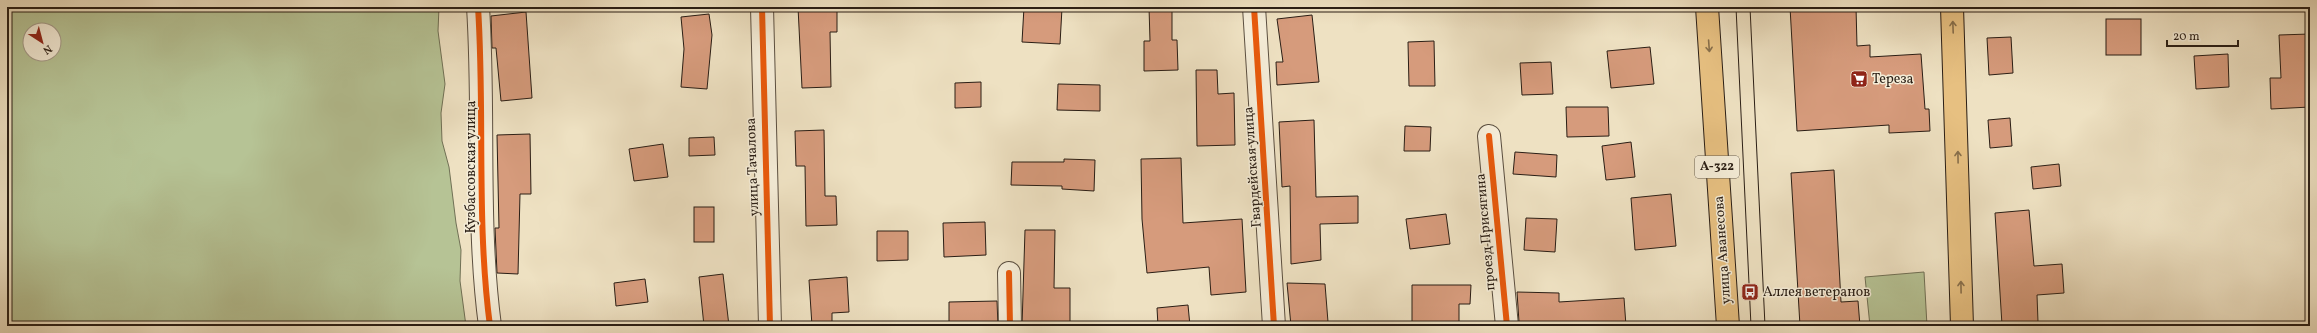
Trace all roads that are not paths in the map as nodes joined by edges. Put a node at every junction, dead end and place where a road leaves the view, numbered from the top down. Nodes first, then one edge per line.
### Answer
1 (478, 7) edge
2 (762, 7) edge
3 (1254, 7) edge
4 (1707, 7) edge
5 (1952, 7) edge
6 (1489, 136) dead end
7 (1009, 273) dead end
8 (490, 326) edge
9 (770, 326) edge
10 (1010, 326) edge
11 (1274, 326) edge
12 (1507, 326) edge
13 (1728, 326) edge
14 (1962, 326) edge

1 - 8 street, Кузбассовская улица
2 - 9 street, улица Тачалова
3 - 11 street, Гвардейская улица
4 -> 13 highway, улица Аванесова / А-322
14 -> 5 highway
6 - 12 street, проезд Присягина
7 - 10 street

